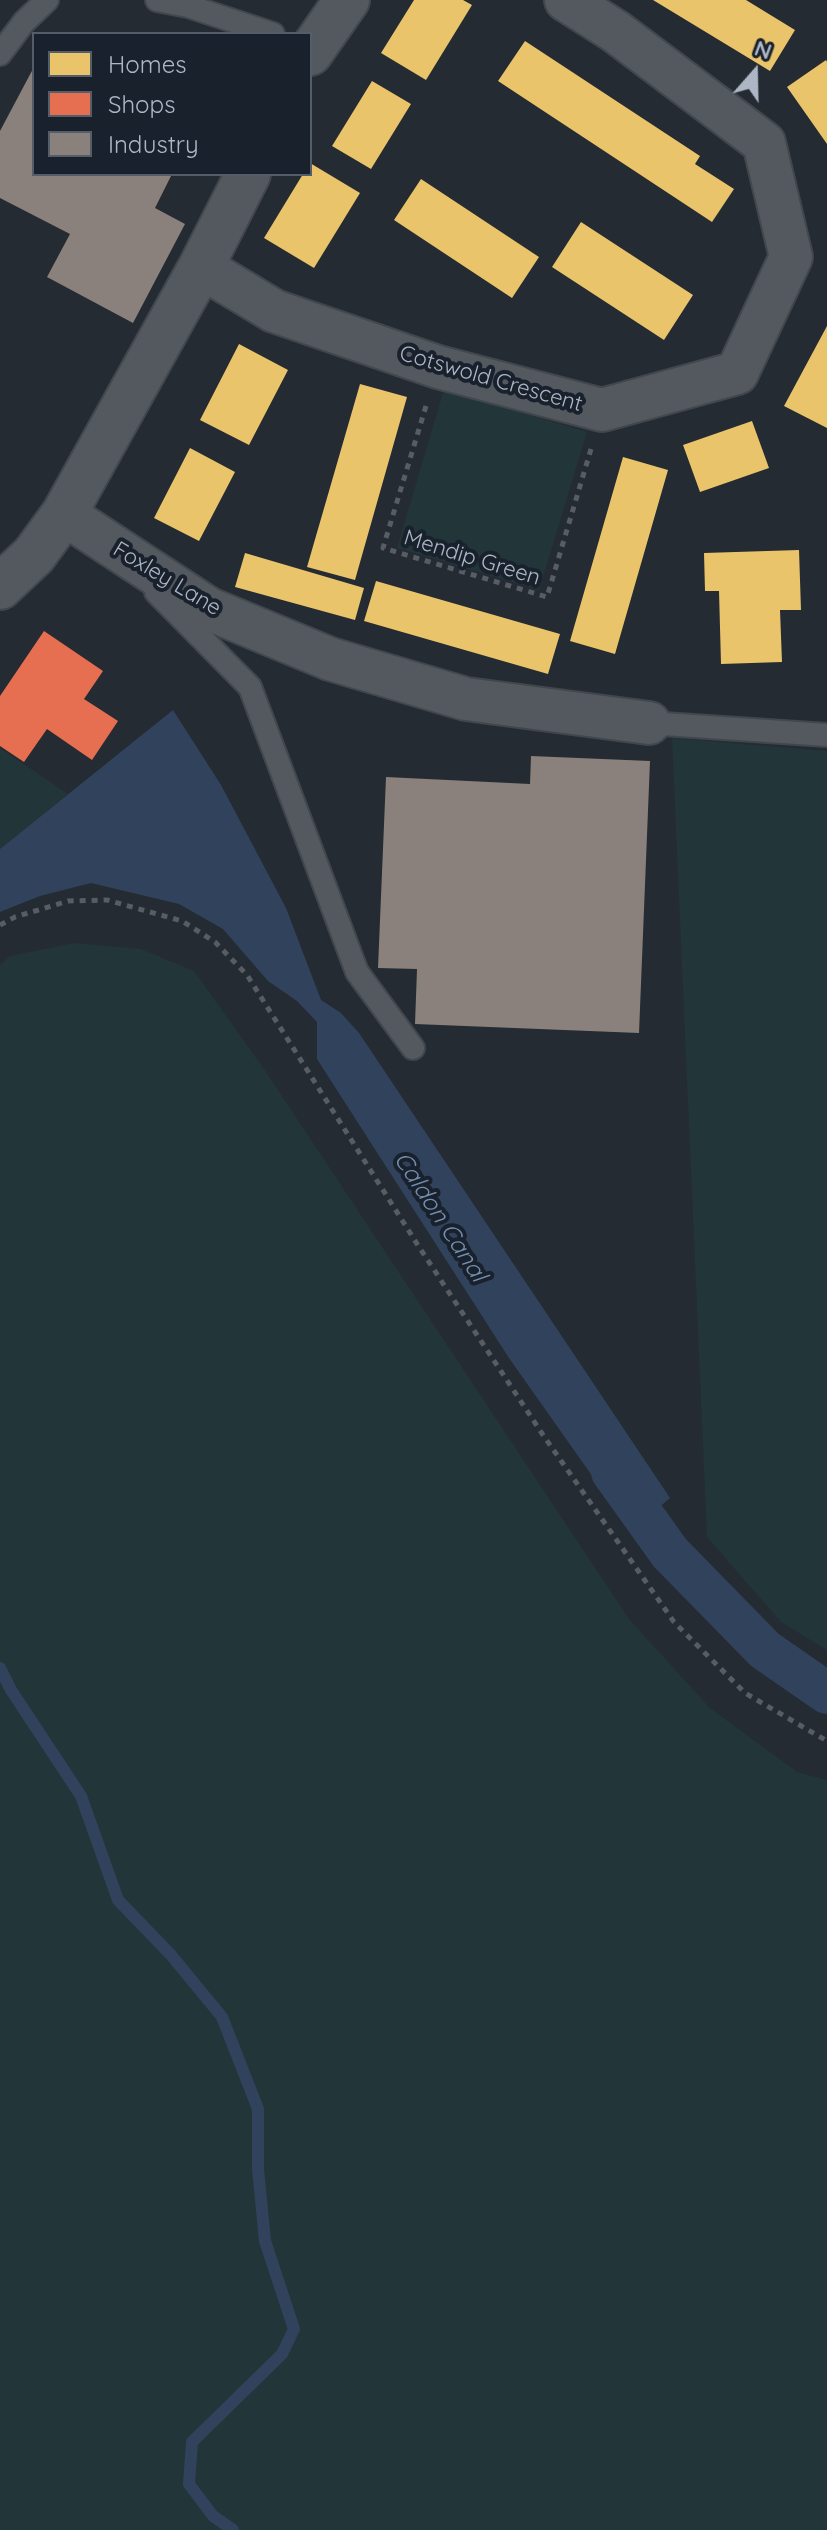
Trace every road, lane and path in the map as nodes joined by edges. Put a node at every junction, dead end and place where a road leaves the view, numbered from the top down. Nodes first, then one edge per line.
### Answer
1 (47, 0) edge
2 (157, 0) edge
3 (347, 0) edge
4 (566, 0) edge
5 (267, 32) edge
6 (312, 50) edge
7 (0, 54) edge
8 (247, 176) edge
9 (201, 267) junction
10 (438, 367) junction
11 (602, 410) junction
12 (64, 514) junction
13 (111, 545) junction
14 (0, 587) edge
15 (649, 723) joint
16 (827, 735) edge
17 (0, 925) edge
18 (413, 1048) dead end
19 (827, 1741) edge

1 - 7 lane
2 - 5 lane
3 - 6 street
4 - 11 street, Cotswold Crescent
8 - 9 street
9 - 10 street, Cotswold Crescent
9 - 12 street
10 - 11 street, Cotswold Crescent
10 - 11 path, Mendip Green
12 - 13 street, Foxley Lane
12 - 14 street
13 - 15 street, Foxley Lane
13 - 18 lane
15 - 16 lane
17 - 19 path

